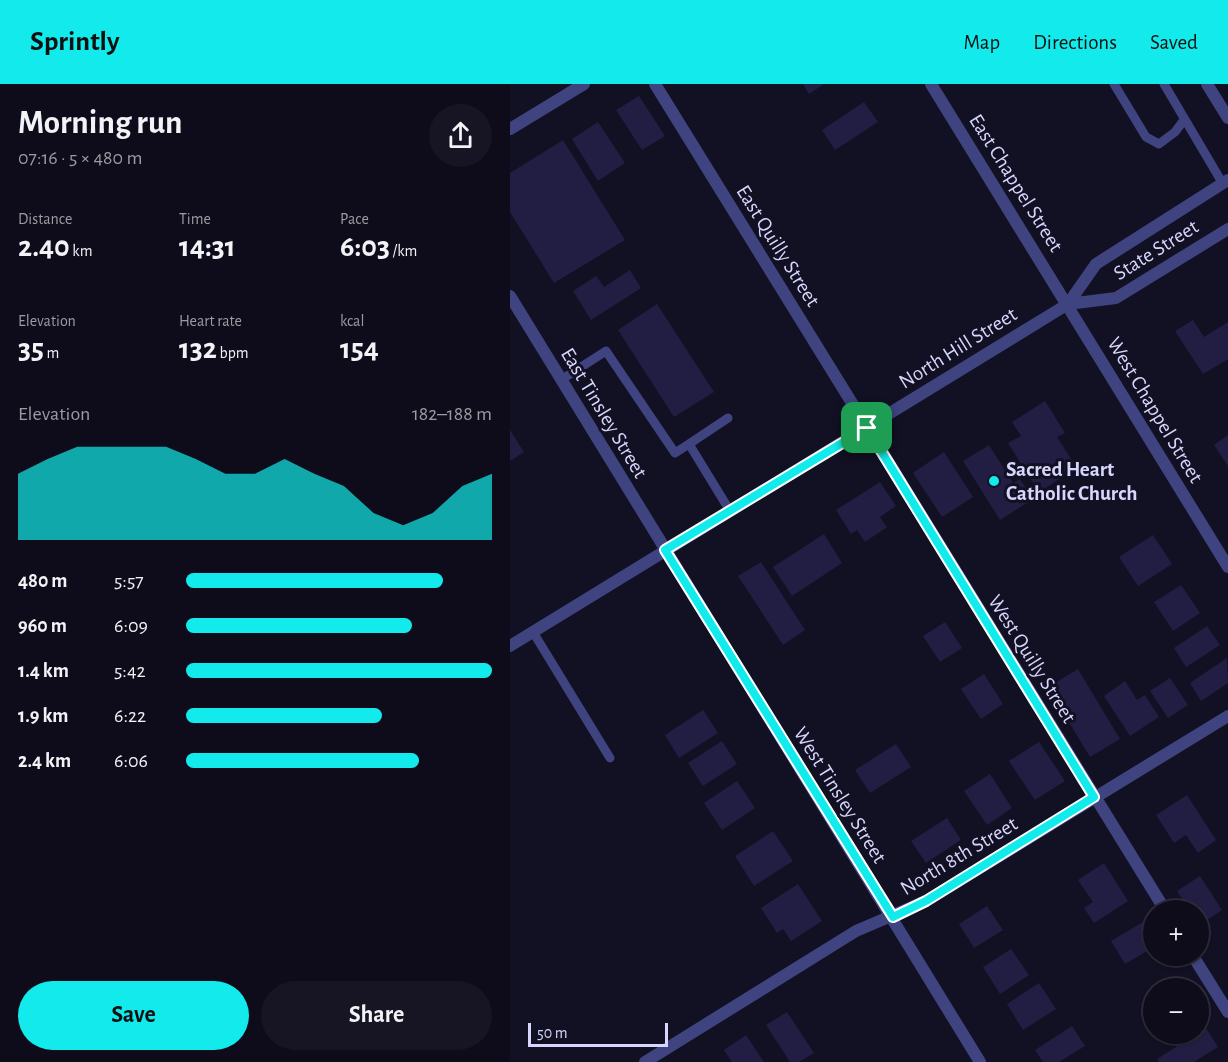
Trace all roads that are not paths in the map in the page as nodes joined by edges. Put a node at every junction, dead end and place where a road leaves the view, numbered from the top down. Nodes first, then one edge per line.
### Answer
1 (584, 84) edge
2 (656, 84) edge
3 (931, 84) edge
4 (1114, 84) edge
5 (1164, 84) edge
6 (1207, 84) edge
7 (1228, 118) edge
8 (1185, 120) junction
9 (510, 129) edge
10 (1225, 182) edge
11 (1228, 229) edge
12 (510, 296) edge
13 (1068, 303) junction
14 (561, 380) junction
15 (728, 418) dead end
16 (867, 428) junction
17 (689, 444) junction
18 (730, 511) junction
19 (665, 550) junction
20 (1228, 567) edge
21 (532, 632) junction
22 (510, 646) edge
23 (1228, 716) edge
24 (610, 758) dead end
25 (1094, 797) junction
26 (1159, 900) edge
27 (893, 917) junction
28 (1199, 966) edge
29 (1228, 1012) edge
30 (645, 1062) edge
31 (980, 1062) edge

1 - 9 street
2 - 16 street, East Quilly Street
3 - 13 street, East Chappel Street
4 - 8 lane
5 - 8 lane
6 - 7 street
8 - 10 lane
10 - 13 street, North Hill Street
11 - 13 street, State Street
12 - 14 street, East Tinsley Street
13 - 16 street, North Hill Street
13 - 20 street, West Chappel Street
14 - 17 lane
14 - 19 street, East Tinsley Street
15 - 17 lane
16 - 18 street, North Hill Street
16 - 25 street, West Quilly Street
17 - 18 lane
18 - 19 street, North Hill Street
19 - 21 street, North Hill Street
19 - 27 street, West Tinsley Street
21 - 22 street, North Hill Street
21 - 24 lane
23 - 25 street, North 8th Street
25 - 26 street, West Quilly Street
25 - 27 street, North 8th Street
27 - 30 street, North 8th Street
27 - 31 street, West Tinsley Street
28 - 29 street

